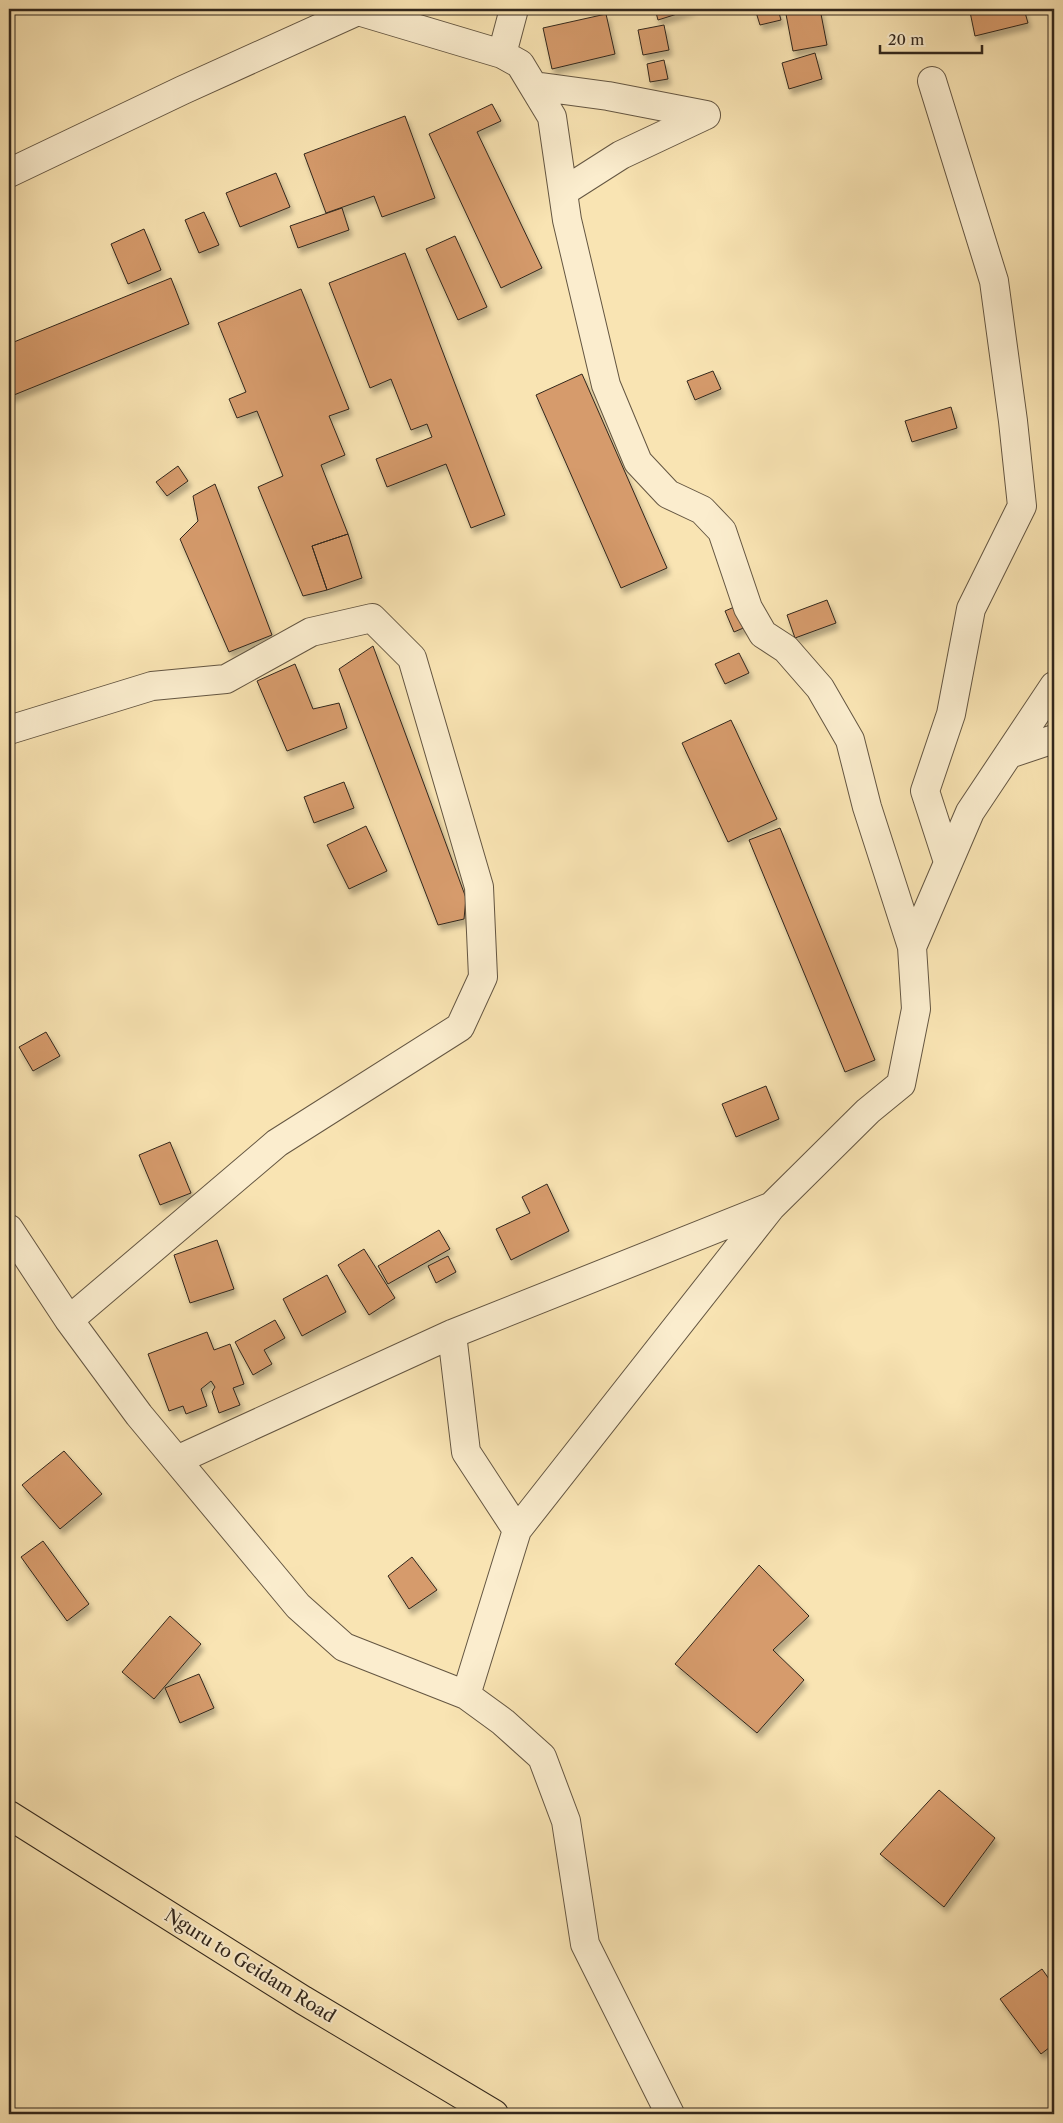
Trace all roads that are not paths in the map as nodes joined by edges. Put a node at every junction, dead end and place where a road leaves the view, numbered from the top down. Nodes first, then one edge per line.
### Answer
1 (514, 9) edge
2 (360, 10) edge
3 (502, 54) junction
4 (932, 81) dead end
5 (534, 86) junction
6 (9, 173) edge
7 (563, 192) junction
8 (1054, 686) edge
9 (9, 730) edge
10 (1054, 739) edge
11 (1009, 754) junction
12 (948, 862) junction
13 (912, 947) junction
14 (771, 1207) junction
15 (9, 1229) edge
16 (69, 1320) junction
17 (452, 1334) junction
18 (177, 1460) junction
19 (517, 1530) junction
20 (466, 1695) junction
21 (9, 1815) edge
22 (494, 2114) edge
23 (670, 2114) edge

1 - 3 street
2 - 3 street
2 - 6 street
3 - 5 street
4 - 12 street
5 - 7 street
5 - 7 street
7 - 13 street
8 - 11 street
9 - 16 street
10 - 11 street
11 - 12 street
12 - 13 street
13 - 14 street
14 - 17 street
14 - 19 street
15 - 16 street
16 - 18 street
17 - 18 street
17 - 19 street
18 - 20 street
19 - 20 street
20 - 23 street
21 - 22 main road, Nguru to Geidam Road

